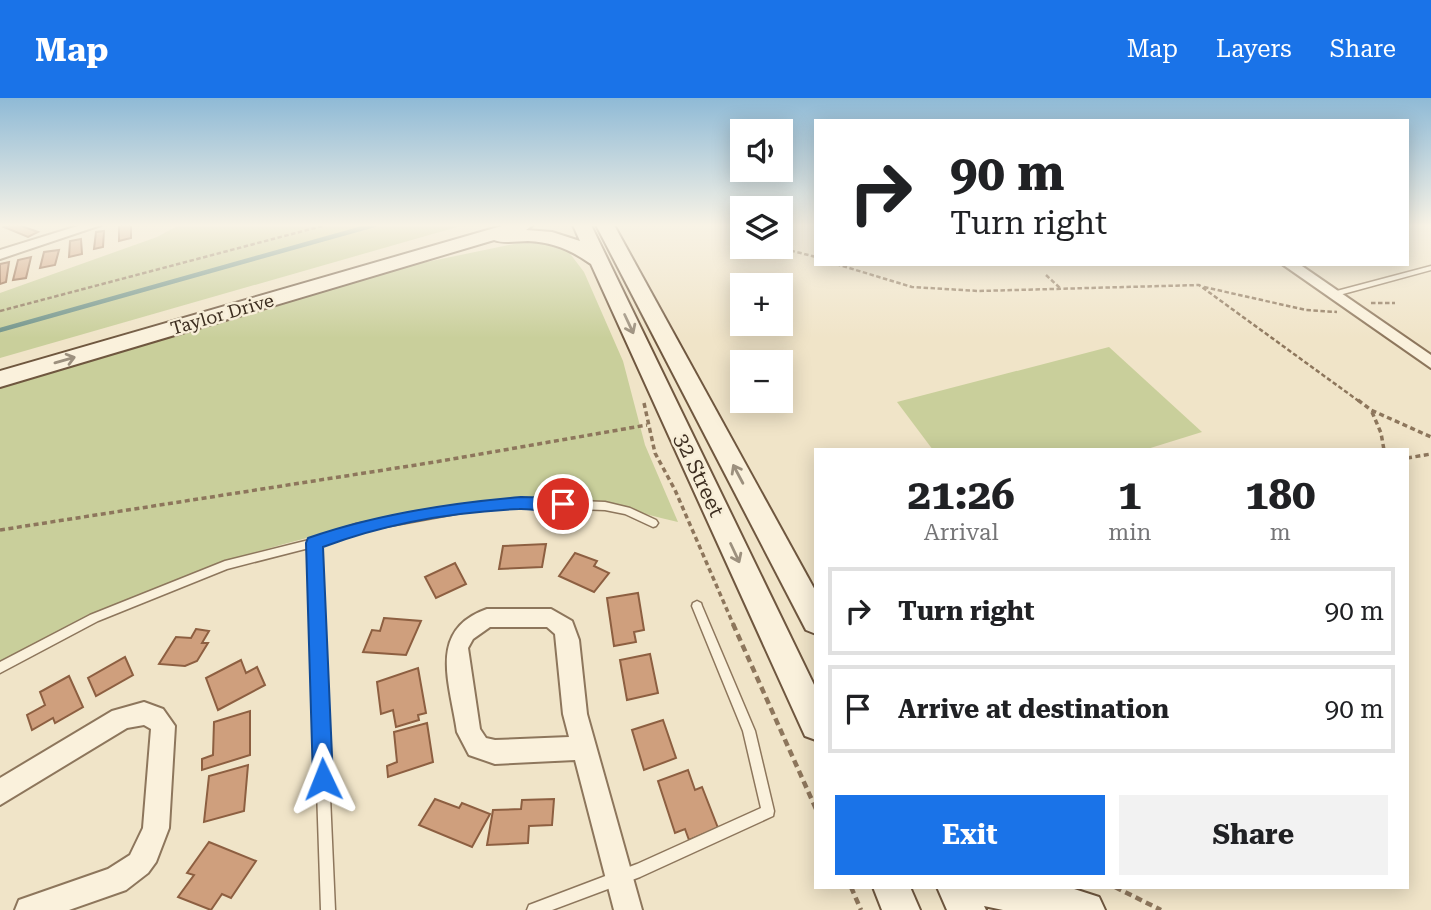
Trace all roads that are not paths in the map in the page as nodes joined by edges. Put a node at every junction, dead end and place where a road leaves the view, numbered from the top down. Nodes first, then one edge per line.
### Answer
1 (347, 263) edge
2 (395, 263) edge
3 (612, 263) edge
4 (613, 263) edge
5 (1292, 266) edge
6 (1431, 268) edge
7 (1332, 295) junction
8 (0, 362) edge
9 (1431, 363) edge
10 (0, 379) edge
11 (653, 523) dead end
12 (314, 543) junction
13 (697, 606) dead end
14 (814, 617) edge
15 (0, 668) edge
16 (814, 720) edge
17 (584, 748) junction
18 (0, 792) edge
19 (620, 878) junction
20 (892, 889) edge
21 (956, 889) edge
22 (992, 889) edge
23 (29, 910) edge
24 (328, 910) edge
25 (534, 910) edge
26 (628, 910) edge
27 (901, 910) edge
28 (967, 910) edge
29 (1086, 910) edge

1 - 8 main road, Taylor Drive
10 -> 2 main road, Taylor Drive
3 -> 16 main road, 32 Street
14 -> 4 main road, 32 Street
5 - 7 street
6 - 7 lane
7 - 9 street
11 - 12 lane
12 - 15 lane
12 - 24 lane
13 - 19 lane
17 - 17 street
17 - 19 street
18 - 23 street
19 - 25 lane
19 - 26 street
20 - 27 main road
21 - 28 main road
22 - 29 main road

